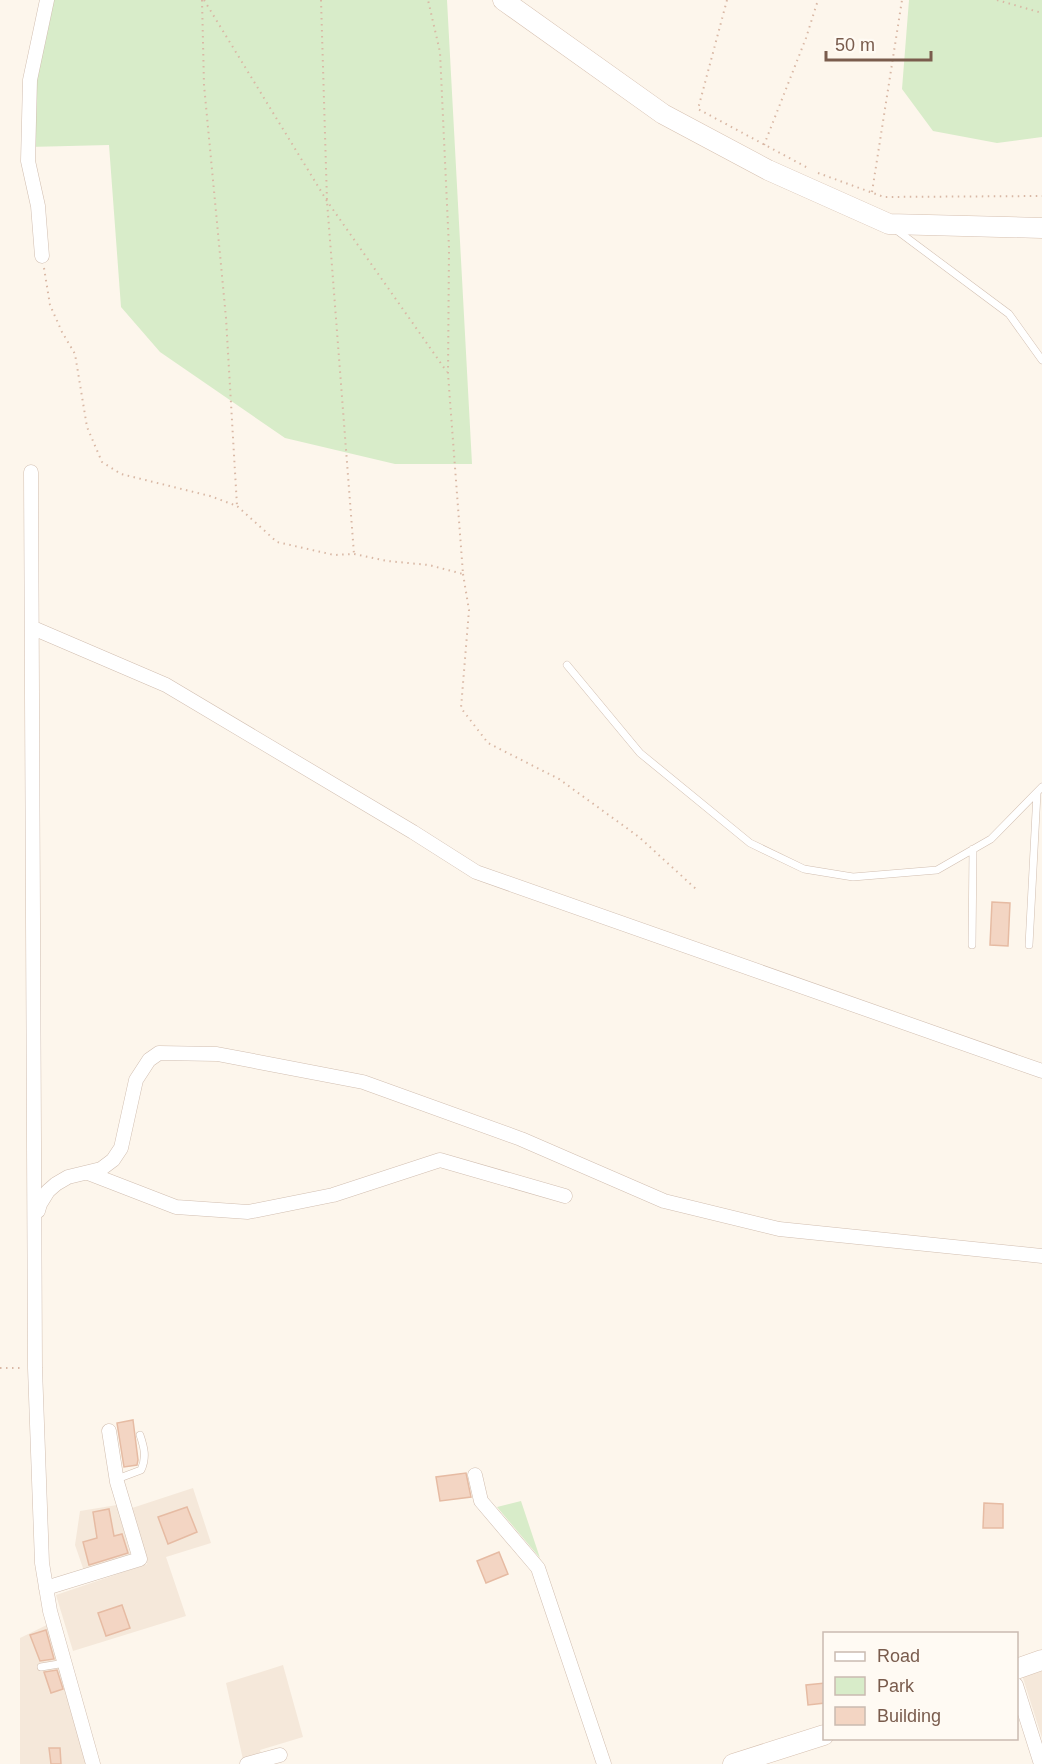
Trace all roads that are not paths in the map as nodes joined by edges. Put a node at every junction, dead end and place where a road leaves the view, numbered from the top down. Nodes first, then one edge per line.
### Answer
1 (47, 0) edge
2 (503, 0) edge
3 (888, 224) junction
4 (1042, 228) edge
5 (42, 256) road end
6 (1042, 360) edge
7 (31, 472) dead end
8 (33, 628) junction
9 (567, 666) dead end
10 (1039, 790) edge
11 (974, 849) junction
12 (972, 945) dead end
13 (1029, 945) dead end
14 (1042, 1071) edge
15 (88, 1173) junction
16 (565, 1196) dead end
17 (36, 1222) junction
18 (1042, 1256) edge
19 (109, 1431) dead end
20 (140, 1434) dead end
21 (475, 1475) dead end
22 (117, 1479) junction
23 (46, 1588) junction
24 (1042, 1660) edge
25 (66, 1663) junction
26 (41, 1666) dead end
27 (1018, 1669) edge
28 (1018, 1688) edge
29 (823, 1736) edge
30 (280, 1755) dead end
31 (93, 1764) edge
32 (248, 1764) edge
33 (604, 1764) edge
34 (733, 1764) edge
35 (1041, 1764) edge

1 - 5 street
2 - 3 street
3 - 4 street
3 - 6 lane
7 - 8 street
8 - 14 street
8 - 17 street
9 - 11 lane
10 - 11 lane
10 - 13 lane
11 - 12 lane
15 - 16 street
15 - 17 street
15 - 18 street
17 - 23 street
19 - 22 street
20 - 22 lane
21 - 33 street
22 - 23 street
23 - 25 street
24 - 27 street
25 - 26 lane
25 - 31 street
28 - 35 street
29 - 34 street
30 - 32 street

